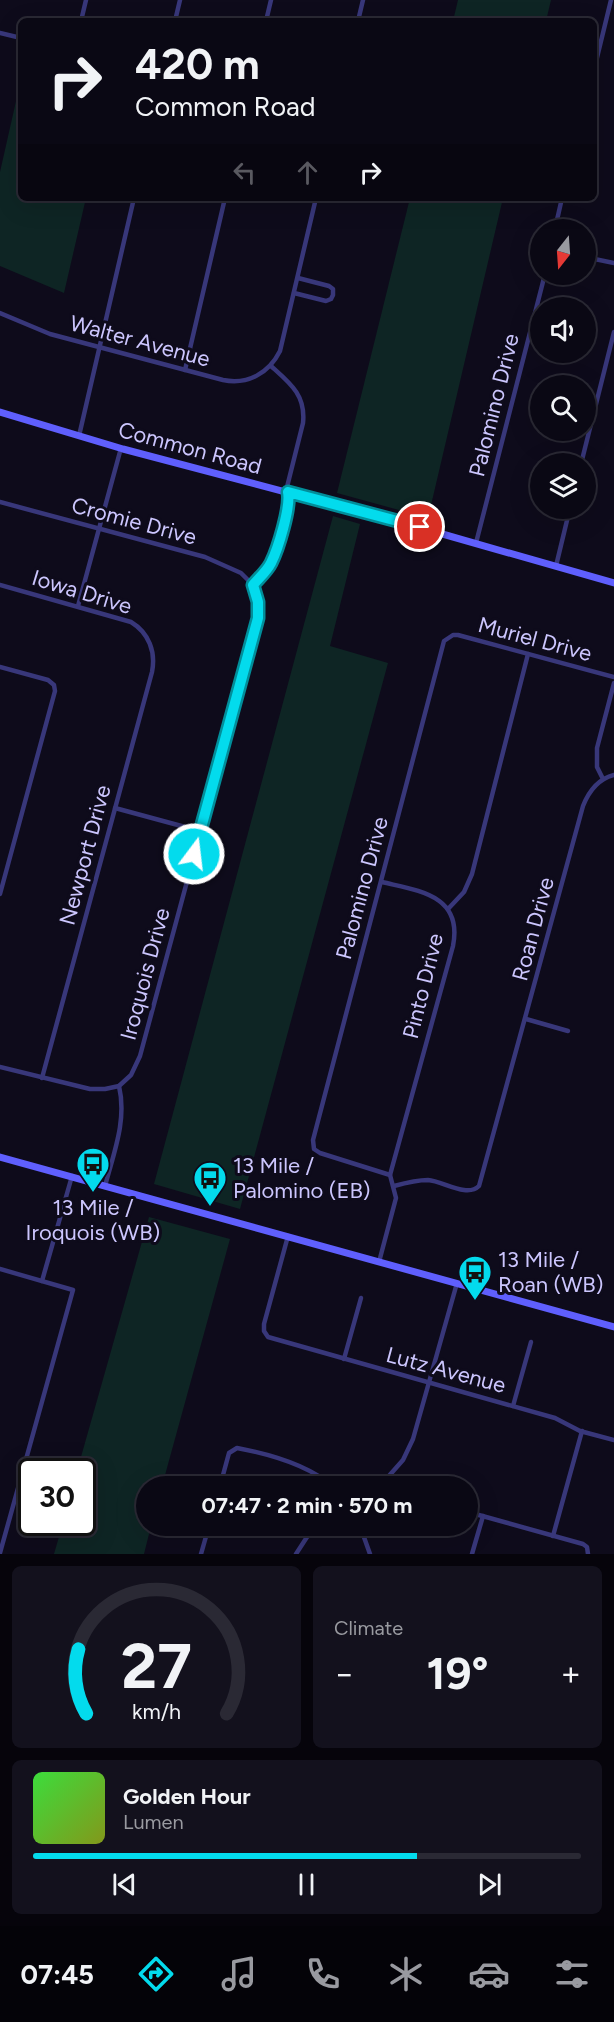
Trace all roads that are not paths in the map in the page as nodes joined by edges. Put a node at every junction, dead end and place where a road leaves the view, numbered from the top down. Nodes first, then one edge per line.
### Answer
1 (86, 0) edge
2 (180, 0) edge
3 (271, 0) edge
4 (363, 0) edge
5 (611, 0) edge
6 (82, 18) edge
7 (176, 18) edge
8 (267, 18) edge
9 (359, 18) edge
10 (0, 33) edge
11 (18, 37) edge
12 (597, 58) edge
13 (133, 201) edge
14 (224, 201) edge
15 (315, 201) edge
16 (561, 201) edge
17 (556, 219) edge
18 (596, 259) edge
19 (614, 263) edge
20 (298, 278) junction
21 (542, 285) edge
22 (294, 293) junction
23 (0, 313) edge
24 (614, 332) edge
25 (99, 347) junction
26 (271, 366) junction
27 (185, 370) junction
28 (0, 412) edge
29 (79, 436) junction
30 (121, 448) junction
31 (584, 453) edge
32 (288, 492) junction
33 (0, 502) edge
34 (567, 519) edge
35 (99, 529) junction
36 (476, 543) junction
37 (556, 566) junction
38 (614, 583) edge
39 (0, 585) edge
40 (253, 585) junction
41 (78, 606) junction
42 (447, 637) joint
43 (148, 640) joint
44 (528, 654) junction
45 (0, 667) edge
46 (614, 677) edge
47 (614, 683) edge
48 (614, 775) edge
49 (603, 779) junction
50 (115, 808) junction
51 (200, 831) junction
52 (382, 882) junction
53 (0, 894) edge
54 (448, 909) junction
55 (526, 1019) junction
56 (568, 1031) dead end
57 (0, 1067) edge
58 (42, 1078) junction
59 (119, 1086) junction
60 (0, 1156) edge
61 (390, 1175) junction
62 (72, 1176) junction
63 (105, 1186) junction
64 (394, 1186) junction
65 (288, 1236) junction
66 (380, 1262) junction
67 (0, 1269) edge
68 (42, 1281) junction
69 (456, 1283) junction
70 (361, 1298) dead end
71 (614, 1327) edge
72 (531, 1342) dead end
73 (345, 1359) junction
74 (429, 1383) junction
75 (513, 1406) junction
76 (582, 1431) junction
77 (614, 1440) edge
78 (223, 1476) edge
79 (317, 1476) edge
80 (391, 1476) edge
81 (478, 1515) edge
82 (483, 1516) junction
83 (206, 1536) edge
84 (308, 1536) edge
85 (364, 1536) edge
86 (553, 1536) junction
87 (0, 1550) edge
88 (201, 1554) edge
89 (296, 1554) edge
90 (370, 1554) edge
91 (472, 1554) edge
92 (588, 1554) edge

1 - 6 street
2 - 7 street
3 - 8 street
4 - 9 street
5 - 12 street
10 - 11 street
13 - 25 street
14 - 27 street
15 - 20 street
16 - 17 street
18 - 19 street
20 - 22 street
20 - 22 street
21 - 36 street, Palomino Drive
22 - 26 street
23 - 25 street, Walter Avenue
24 - 31 street
25 - 27 street, Walter Avenue
25 - 29 street
26 - 27 street, Walter Avenue
26 - 32 street
28 - 29 street, Common Road
29 - 30 street, Common Road
30 - 32 street, Common Road
30 - 35 street
32 - 36 street, Common Road
32 - 40 street
33 - 35 street, Cromie Drive
34 - 37 street
35 - 40 street, Cromie Drive
35 - 41 street
36 - 37 street, Common Road
37 - 38 street, Common Road
39 - 41 street, Iowa Drive
40 - 51 street, Iroquois Drive
41 - 43 street, Iowa Drive
42 - 44 street, Muriel Drive
42 - 52 street, Palomino Drive
43 - 50 street, Newport Drive
44 - 46 street, Muriel Drive
44 - 54 street, Pinto Drive
45 - 53 street
47 - 49 street
48 - 49 street
49 - 55 street, Roan Drive
50 - 51 street
50 - 58 street, Newport Drive
51 - 59 street, Iroquois Drive
52 - 54 street
52 - 61 street, Palomino Drive
54 - 61 street, Pinto Drive
55 - 56 street
55 - 64 street, Roan Drive
57 - 58 street
58 - 59 street
59 - 63 street
60 - 62 street
61 - 64 street
62 - 63 street
62 - 68 street
63 - 65 street
64 - 66 street
65 - 66 street
65 - 73 street, Lutz Avenue
66 - 69 street
67 - 68 street
68 - 87 street
69 - 71 street
69 - 74 street
70 - 73 street
72 - 75 street
73 - 74 street, Lutz Avenue
74 - 75 street, Lutz Avenue
74 - 80 street
75 - 76 street, Lutz Avenue
76 - 77 street, Lutz Avenue
76 - 86 street
78 - 79 street
81 - 82 street
82 - 86 street
82 - 91 street
83 - 88 street
84 - 89 street
85 - 90 street
86 - 92 street

